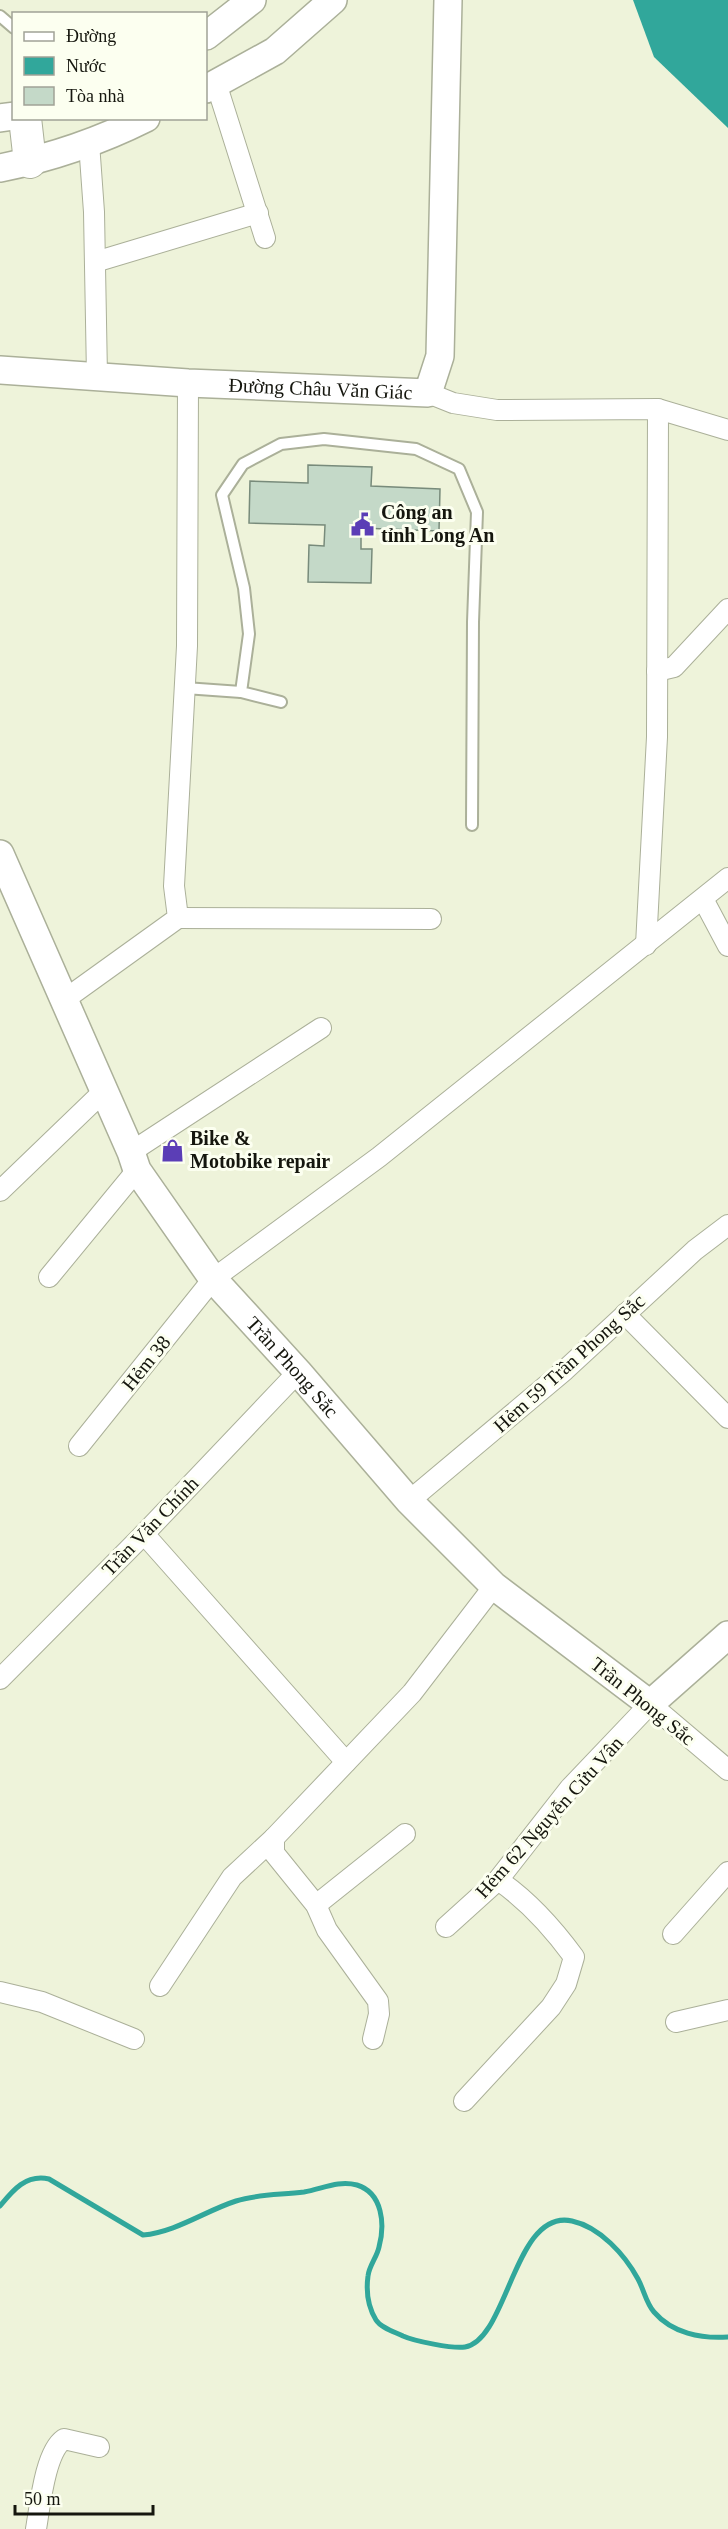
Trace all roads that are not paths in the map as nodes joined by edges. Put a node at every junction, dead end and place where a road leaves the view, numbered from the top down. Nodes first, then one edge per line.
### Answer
1 (252, 0) edge
2 (333, 0) edge
3 (448, 0) edge
4 (0, 16) edge
5 (12, 26) edge
6 (207, 35) edge
7 (211, 86) edge
8 (25, 120) edge
9 (141, 120) edge
10 (89, 143) junction
11 (15, 165) edge
12 (258, 213) junction
13 (265, 238) dead end
14 (95, 262) junction
15 (0, 370) edge
16 (97, 376) junction
17 (188, 383) junction
18 (428, 393) junction
19 (658, 409) junction
20 (728, 430) edge
21 (728, 609) edge
22 (657, 671) junction
23 (185, 688) junction
24 (241, 692) junction
25 (281, 702) dead end
26 (472, 825) dead end
27 (0, 854) edge
28 (728, 878) edge
29 (703, 899) junction
30 (178, 918) junction
31 (431, 919) dead end
32 (646, 945) junction
33 (728, 946) edge
34 (64, 999) junction
35 (321, 1028) dead end
36 (104, 1091) junction
37 (134, 1161) junction
38 (0, 1191) edge
39 (728, 1225) edge
40 (49, 1277) dead end
41 (213, 1279) junction
42 (625, 1314) junction
43 (298, 1372) junction
44 (728, 1418) edge
45 (79, 1446) dead end
46 (410, 1501) junction
47 (144, 1534) junction
48 (494, 1586) junction
49 (728, 1635) edge
50 (0, 1679) edge
51 (650, 1704) junction
52 (346, 1762) junction
53 (728, 1770) edge
54 (405, 1834) dead end
55 (274, 1838) junction
56 (728, 1872) edge
57 (498, 1880) junction
58 (316, 1905) junction
59 (446, 1927) dead end
60 (673, 1934) dead end
61 (160, 1986) dead end
62 (0, 1992) edge
63 (728, 2010) edge
64 (676, 2022) dead end
65 (135, 2039) dead end
66 (373, 2039) dead end
67 (464, 2101) dead end
68 (99, 2447) dead end
69 (36, 2529) edge

1 - 6 street
2 - 7 street
3 - 18 street, Đường Châu Văn Giác
4 - 5 lane
7 - 12 street
8 - 11 main road
9 - 10 street
10 - 11 street
10 - 14 street
12 - 13 street
12 - 14 street
14 - 16 street
15 - 16 street, Đường Châu Văn Giác
16 - 17 street, Đường Châu Văn Giác
17 - 18 street, Đường Châu Văn Giác
17 - 23 street
18 - 19 street
19 - 20 street
19 - 22 street
21 - 22 street
22 - 32 street
23 - 24 lane
23 - 30 street
24 - 25 lane
24 - 26 lane
27 - 34 street, Trần Phong Sắc
28 - 29 street, Hẻm 38
29 - 32 street, Hẻm 38
29 - 33 street
30 - 31 street
30 - 34 street
32 - 41 street, Hẻm 38
34 - 36 street, Trần Phong Sắc
35 - 37 street
36 - 37 street, Trần Phong Sắc
36 - 38 street
37 - 40 street
37 - 41 street, Trần Phong Sắc
39 - 42 street, Hẻm 59 Trần Phong Sắc
41 - 43 street, Trần Phong Sắc
41 - 45 street, Hẻm 38
42 - 44 street
42 - 46 street, Hẻm 59 Trần Phong Sắc
43 - 46 street, Trần Phong Sắc
43 - 47 street, Trần Văn Chính
46 - 48 street, Trần Phong Sắc
47 - 50 street, Trần Văn Chính
47 - 52 street
48 - 51 street, Trần Phong Sắc
48 - 52 street
49 - 51 street
51 - 53 street, Trần Phong Sắc
51 - 57 street, Hẻm 62 Nguyễn Cửu Vân
52 - 55 street
54 - 58 street
55 - 58 street
55 - 61 street
56 - 60 street
57 - 59 street, Hẻm 62 Nguyễn Cửu Vân
57 - 67 street
58 - 66 street
62 - 65 street
63 - 64 street
68 - 69 street

